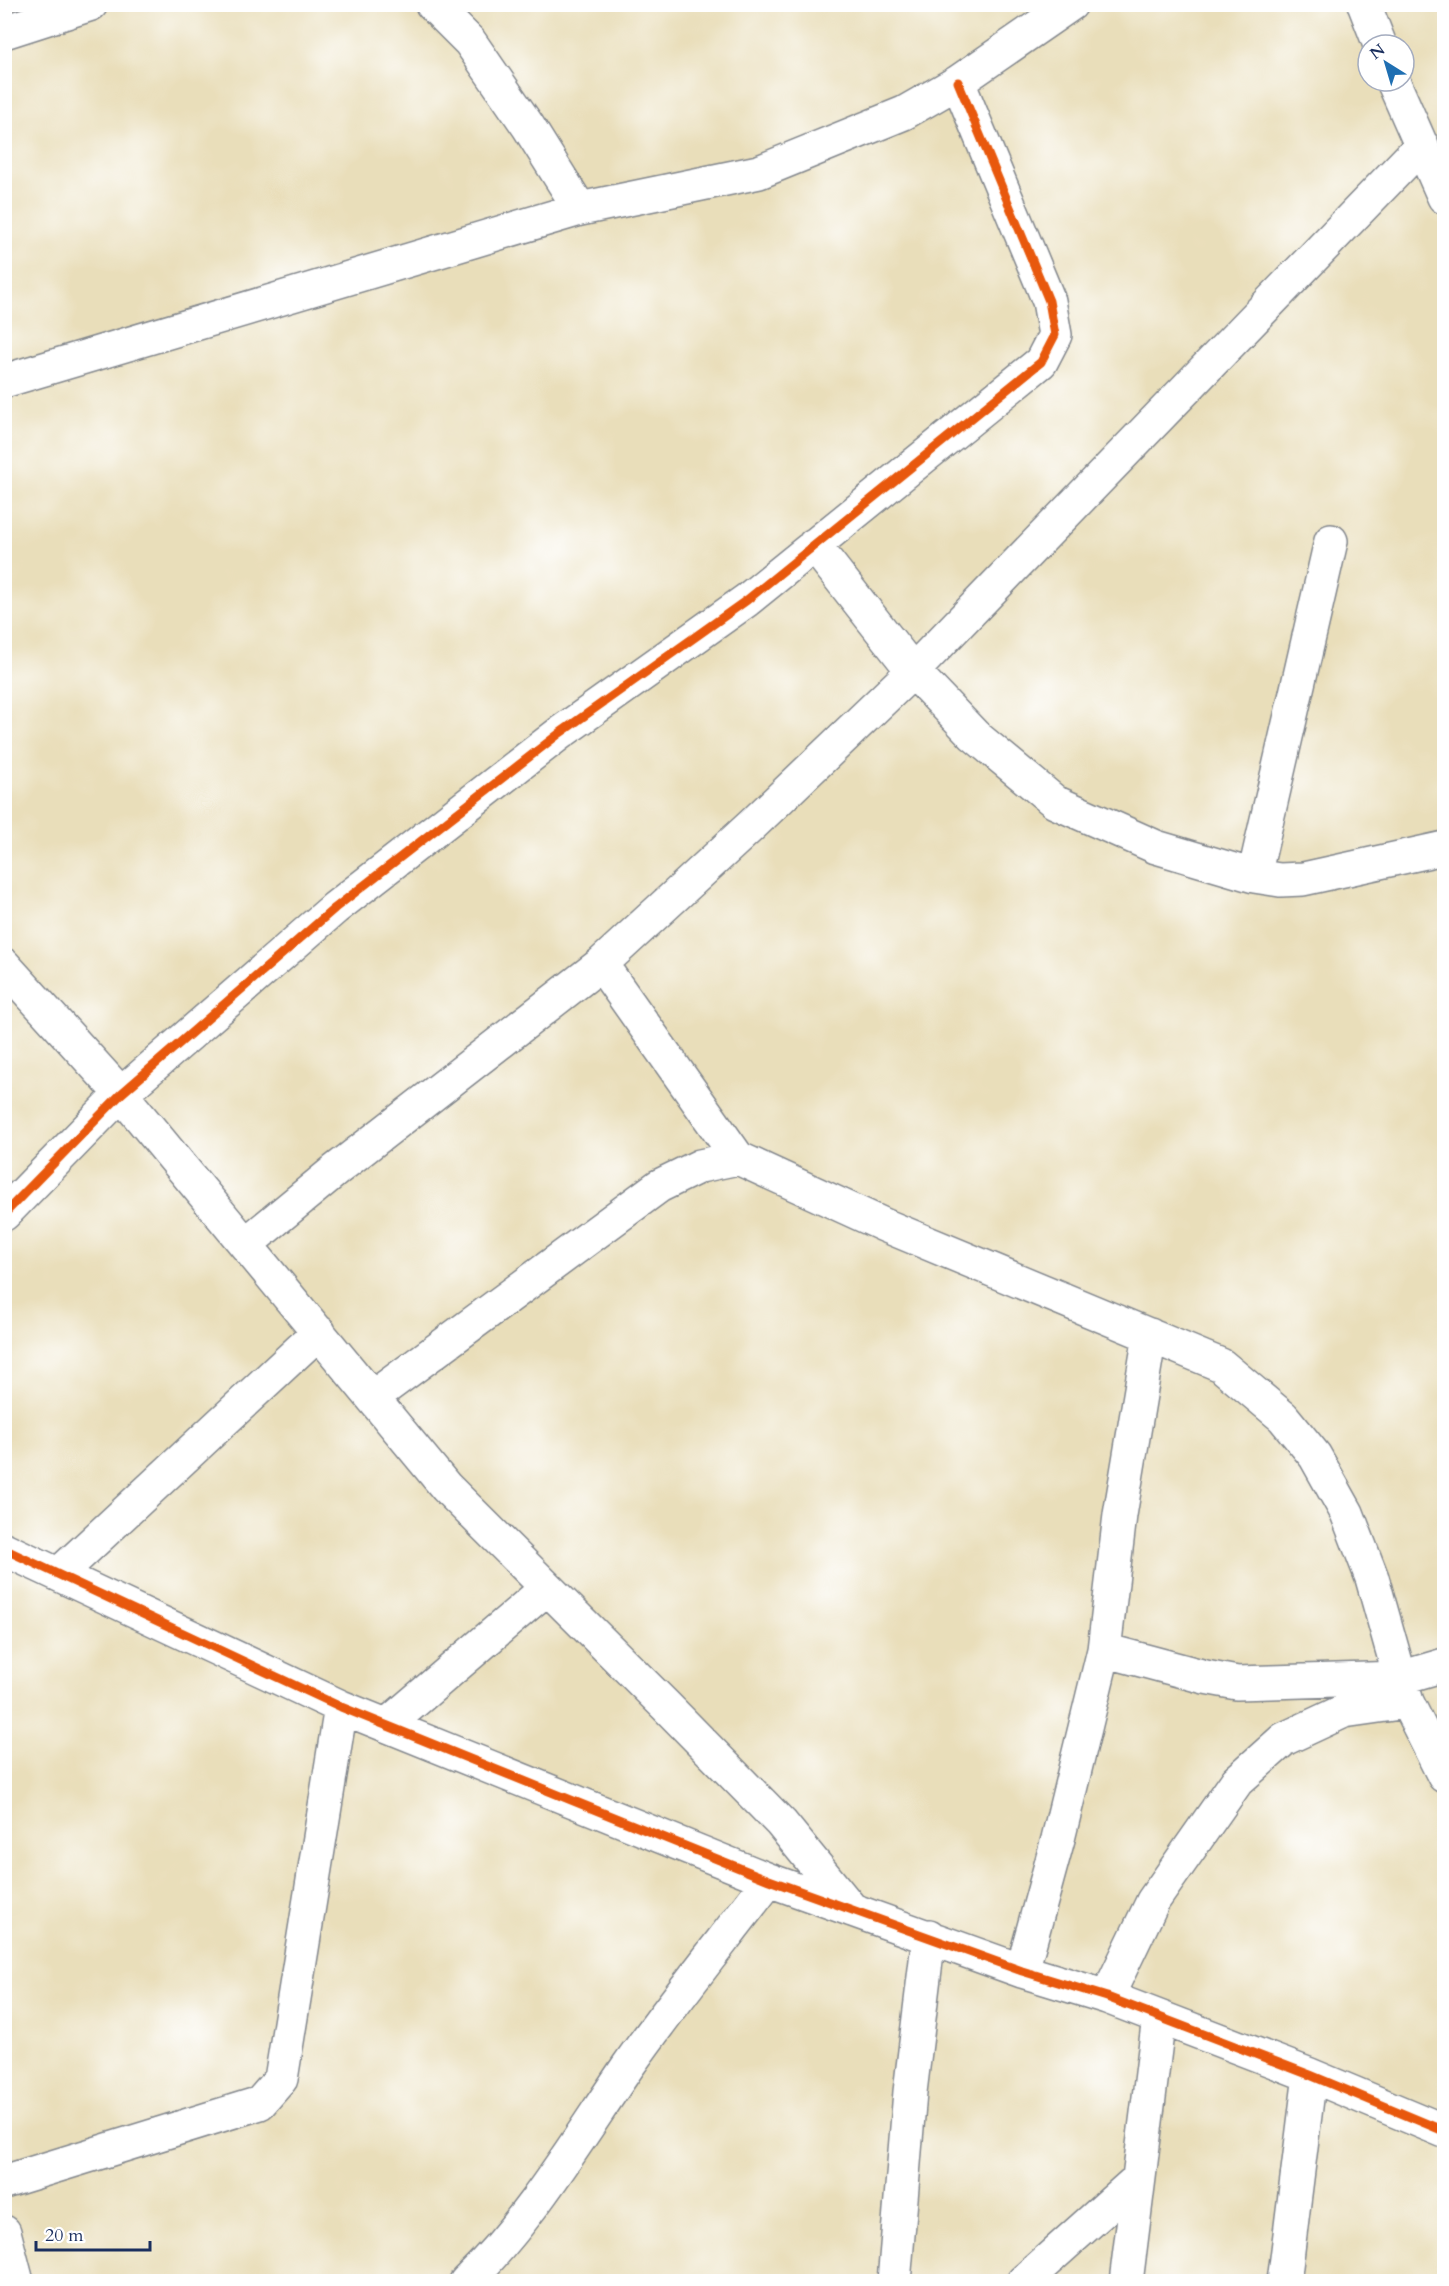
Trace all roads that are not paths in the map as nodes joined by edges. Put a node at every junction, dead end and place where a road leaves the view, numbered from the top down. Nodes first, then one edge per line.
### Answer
1 (91, 4) edge
2 (432, 4) edge
3 (1071, 4) edge
4 (1364, 4) edge
5 (4, 32) edge
6 (1375, 33) edge
7 (958, 82) junction
8 (1399, 93) edge
9 (1422, 145) junction
10 (1444, 197) edge
11 (580, 209) junction
12 (4, 381) edge
13 (1331, 541) dead end
14 (814, 545) junction
15 (913, 671) junction
16 (1444, 848) edge
17 (1254, 876) junction
18 (601, 964) junction
19 (4, 965) edge
20 (122, 1094) junction
21 (738, 1158) junction
22 (4, 1214) edge
23 (246, 1244) junction
24 (319, 1332) junction
25 (1150, 1335) junction
26 (373, 1397) junction
27 (4, 1549) edge
28 (59, 1574) junction
29 (548, 1588) junction
30 (1104, 1650) junction
31 (1444, 1665) edge
32 (1404, 1690) junction
33 (341, 1707) junction
34 (387, 1725) junction
35 (1444, 1776) edge
36 (769, 1880) junction
37 (853, 1912) junction
38 (929, 1936) junction
39 (1022, 1971) junction
40 (1107, 1997) junction
41 (1159, 2017) junction
42 (1310, 2075) junction
43 (1444, 2132) edge
44 (1137, 2180) junction
45 (4, 2182) edge
46 (4, 2232) edge
47 (17, 2282) edge
48 (466, 2282) edge
49 (894, 2282) edge
50 (1023, 2282) edge
51 (1126, 2282) edge
52 (1284, 2282) edge

1 - 5 street
2 - 11 street
3 - 7 street
4 - 6 street
7 - 11 street
7 - 14 street
8 - 9 street
9 - 10 street
9 - 15 street
11 - 12 street
13 - 17 street
14 - 15 street
14 - 20 street
15 - 17 street
15 - 18 street
16 - 17 street
18 - 21 street
18 - 23 street
19 - 20 street
20 - 22 street
20 - 23 street
21 - 25 street
21 - 26 street
23 - 24 street
24 - 26 street
24 - 28 street
25 - 30 street
25 - 32 street
26 - 29 street
27 - 28 street
28 - 33 street
29 - 34 street
29 - 37 street
30 - 32 street
30 - 39 street
31 - 32 street
32 - 35 street
32 - 40 street
33 - 34 street
33 - 45 street
34 - 36 street
36 - 37 street
36 - 48 street
37 - 38 street
38 - 39 street
38 - 49 street
39 - 40 street
40 - 41 street
41 - 42 street
41 - 44 street
42 - 43 street
42 - 52 street
44 - 50 street
44 - 51 street
46 - 47 street

